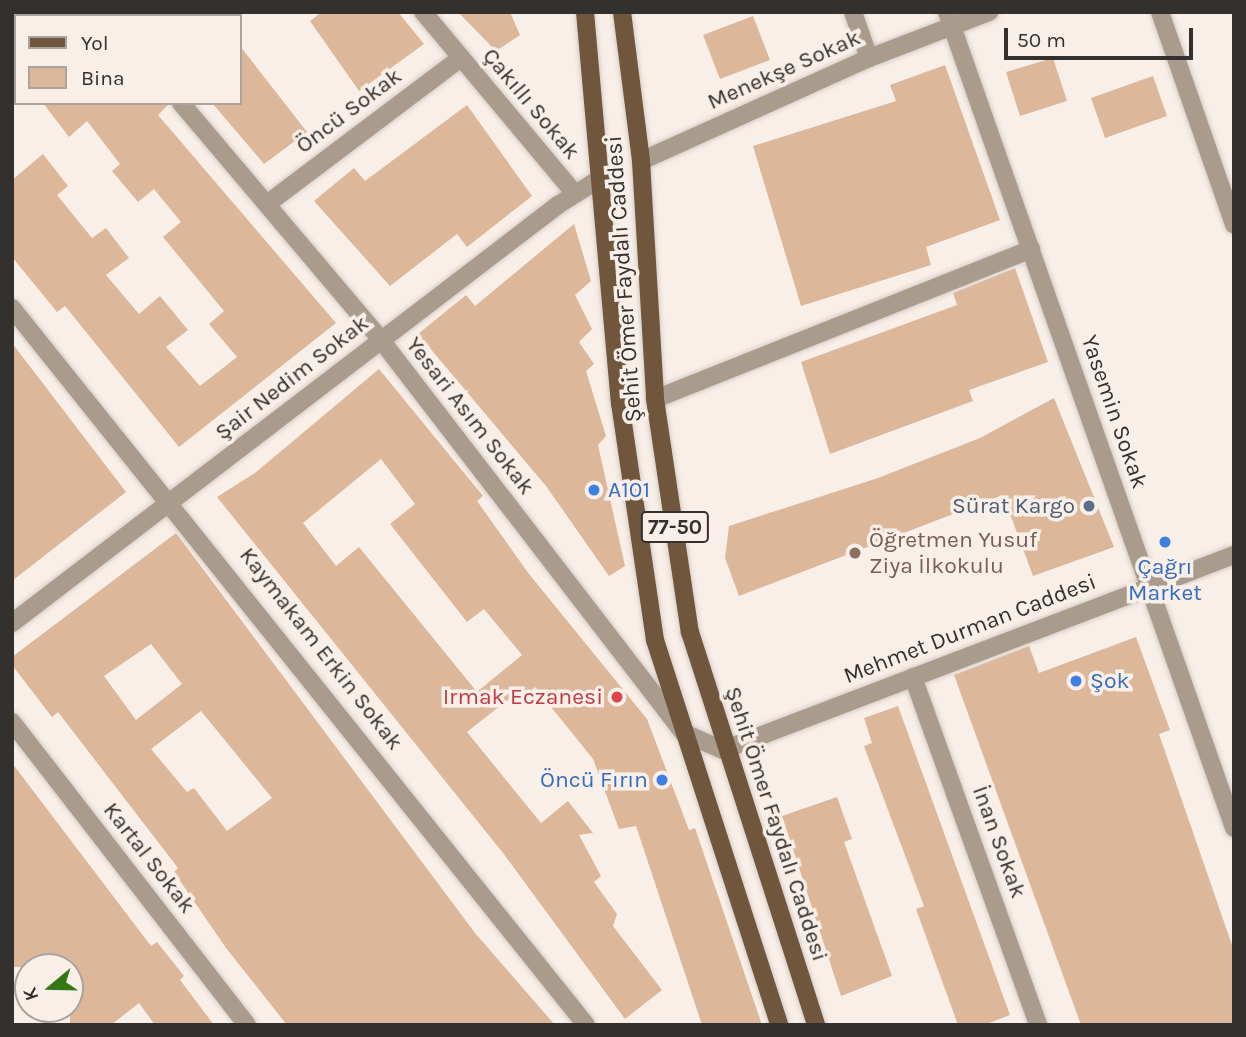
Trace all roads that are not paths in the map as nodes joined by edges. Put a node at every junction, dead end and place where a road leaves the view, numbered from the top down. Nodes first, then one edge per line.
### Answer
1 (423, 12) edge
2 (585, 12) edge
3 (622, 12) edge
4 (853, 12) edge
5 (989, 12) edge
6 (1160, 12) edge
7 (950, 19) edge
8 (461, 58) junction
9 (869, 58) junction
10 (183, 105) edge
11 (641, 161) junction
12 (604, 176) junction
13 (575, 194) junction
14 (267, 204) junction
15 (1234, 225) edge
16 (1031, 249) junction
17 (12, 308) edge
18 (381, 340) junction
19 (655, 398) junction
20 (172, 501) junction
21 (1234, 555) edge
22 (1150, 587) junction
23 (12, 623) edge
24 (913, 677) junction
25 (12, 722) edge
26 (684, 733) junction
27 (723, 750) junction
28 (1234, 828) edge
29 (247, 1025) edge
30 (586, 1025) edge
31 (779, 1025) edge
32 (816, 1025) edge
33 (1038, 1025) edge

1 - 8 street, Çakıllı Sokak
2 - 12 main road, Şehit Ömer Faydalı Caddesi / 77-50
3 - 11 main road, Şehit Ömer Faydalı Caddesi / 77-50
4 - 9 street
5 - 7 street, Menekşe Sokak
6 - 15 street
7 - 9 street, Menekşe Sokak
7 - 16 street, Yasemin Sokak
8 - 13 street, Çakıllı Sokak
8 - 14 street, Öncü Sokak
9 - 11 street, Menekşe Sokak
10 - 14 street, Yesari Asım Sokak
11 - 19 main road, Şehit Ömer Faydalı Caddesi / 77-50
12 - 13 street, Şair Nedim Sokak
12 - 26 main road, Şehit Ömer Faydalı Caddesi / 77-50
13 - 18 street, Şair Nedim Sokak
14 - 18 street, Yesari Asım Sokak
16 - 19 street
16 - 22 street, Yasemin Sokak
17 - 20 street, Kaymakam Erkin Sokak
18 - 20 street, Şair Nedim Sokak
18 - 26 street, Yesari Asım Sokak
19 - 27 main road, Şehit Ömer Faydalı Caddesi / 77-50
20 - 23 street, Şair Nedim Sokak
20 - 30 street, Kaymakam Erkin Sokak
21 - 22 street, Mehmet Durman Caddesi
22 - 24 street, Mehmet Durman Caddesi
22 - 28 street, Yasemin Sokak
24 - 27 street, Mehmet Durman Caddesi
24 - 33 street, İnan Sokak
25 - 29 street, Kartal Sokak
26 - 27 street, Yesari Asım Sokak
26 - 31 main road, Şehit Ömer Faydalı Caddesi / 77-50
27 - 32 main road, Şehit Ömer Faydalı Caddesi / 77-50

